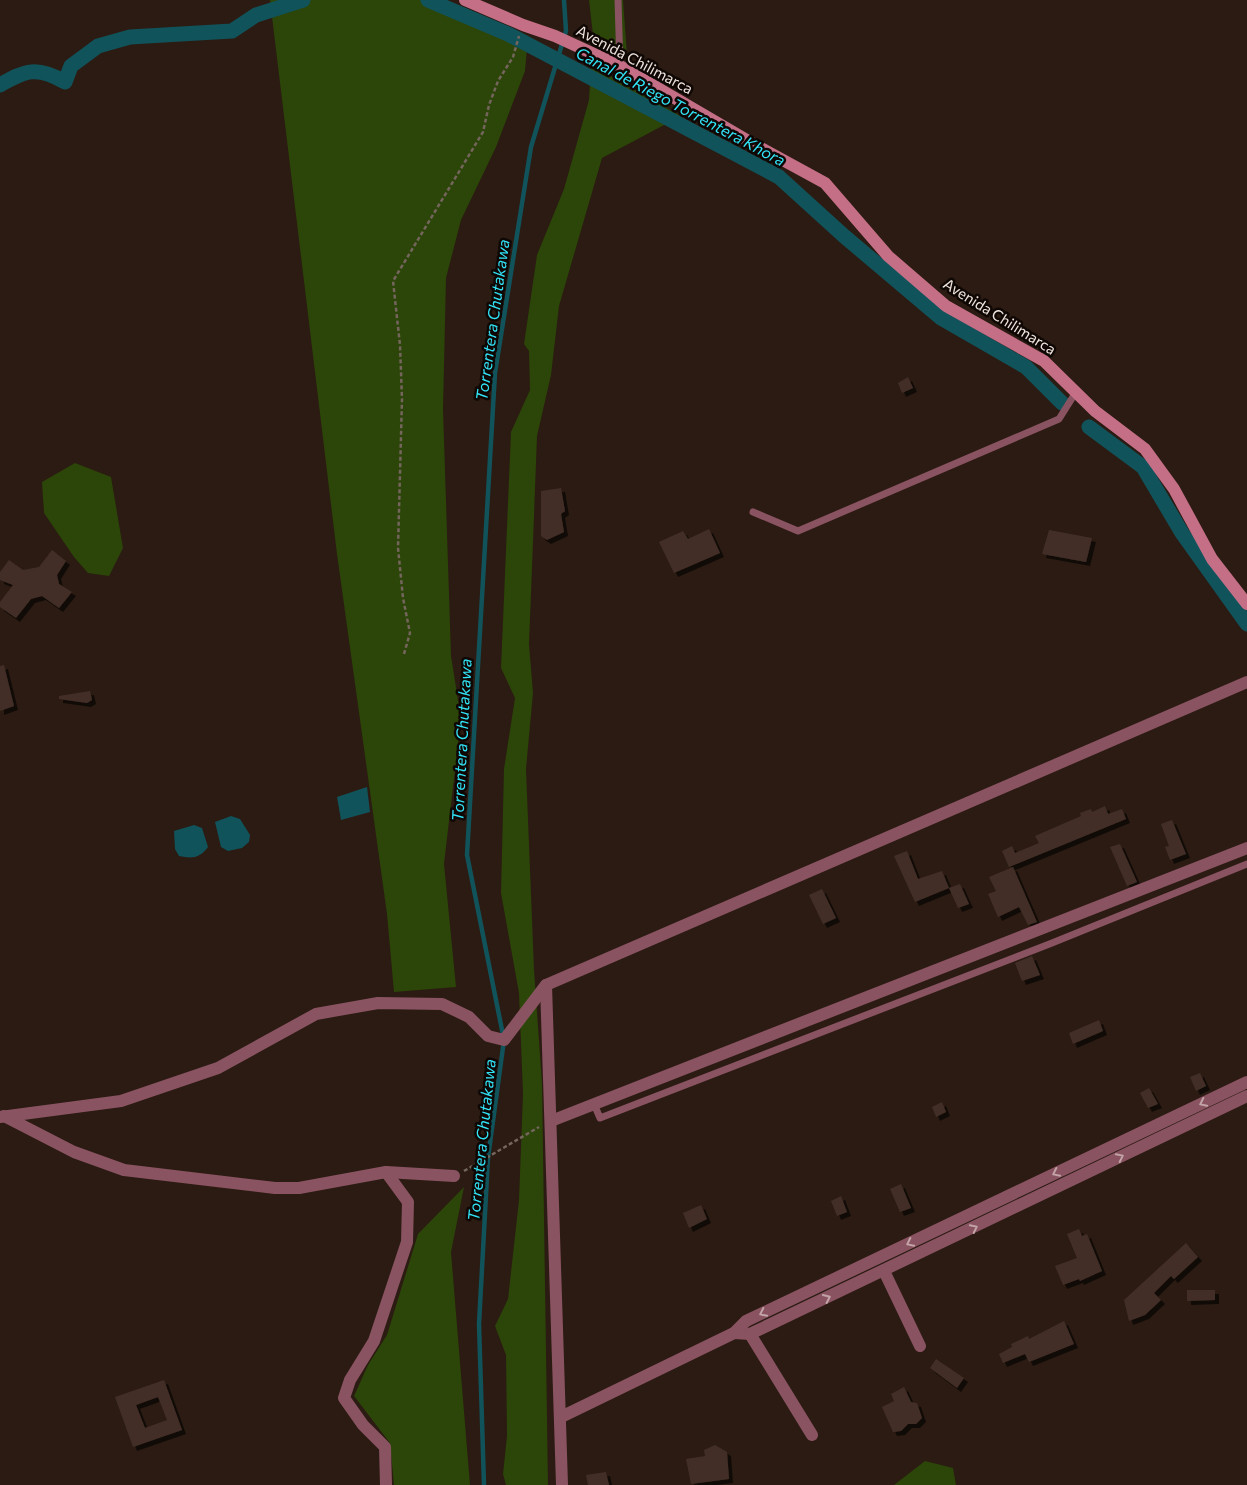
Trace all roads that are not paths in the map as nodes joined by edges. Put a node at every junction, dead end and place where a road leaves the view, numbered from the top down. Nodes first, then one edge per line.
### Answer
1 (465, 0) edge
2 (618, 0) edge
3 (620, 66) junction
4 (1076, 392) junction
5 (753, 512) dead end
6 (1247, 604) edge
7 (1247, 682) edge
8 (1247, 848) edge
9 (1247, 864) edge
10 (546, 985) junction
11 (1247, 1082) edge
12 (1247, 1096) edge
13 (594, 1104) junction
14 (2, 1116) edge
15 (551, 1121) junction
16 (386, 1172) junction
17 (454, 1176) road end
18 (884, 1271) junction
19 (734, 1333) junction
20 (750, 1334) junction
21 (920, 1346) dead end
22 (561, 1417) junction
23 (812, 1435) dead end
24 (386, 1485) edge
25 (562, 1485) edge

1 - 3 street, Avenida Chilimarca
2 - 3 lane
3 - 4 street, Avenida Chilimarca
4 - 5 lane
4 - 6 street, Avenida Chilimarca
7 - 10 street
8 - 13 street
9 - 13 lane
10 - 14 street
10 - 15 street
11 -> 19 street
18 -> 12 street
13 - 15 street
14 - 16 street
15 - 22 street
16 - 17 street
16 - 24 street
20 -> 18 street
18 - 21 street
19 - 20 street
19 - 22 street
20 - 23 street
22 - 25 street

